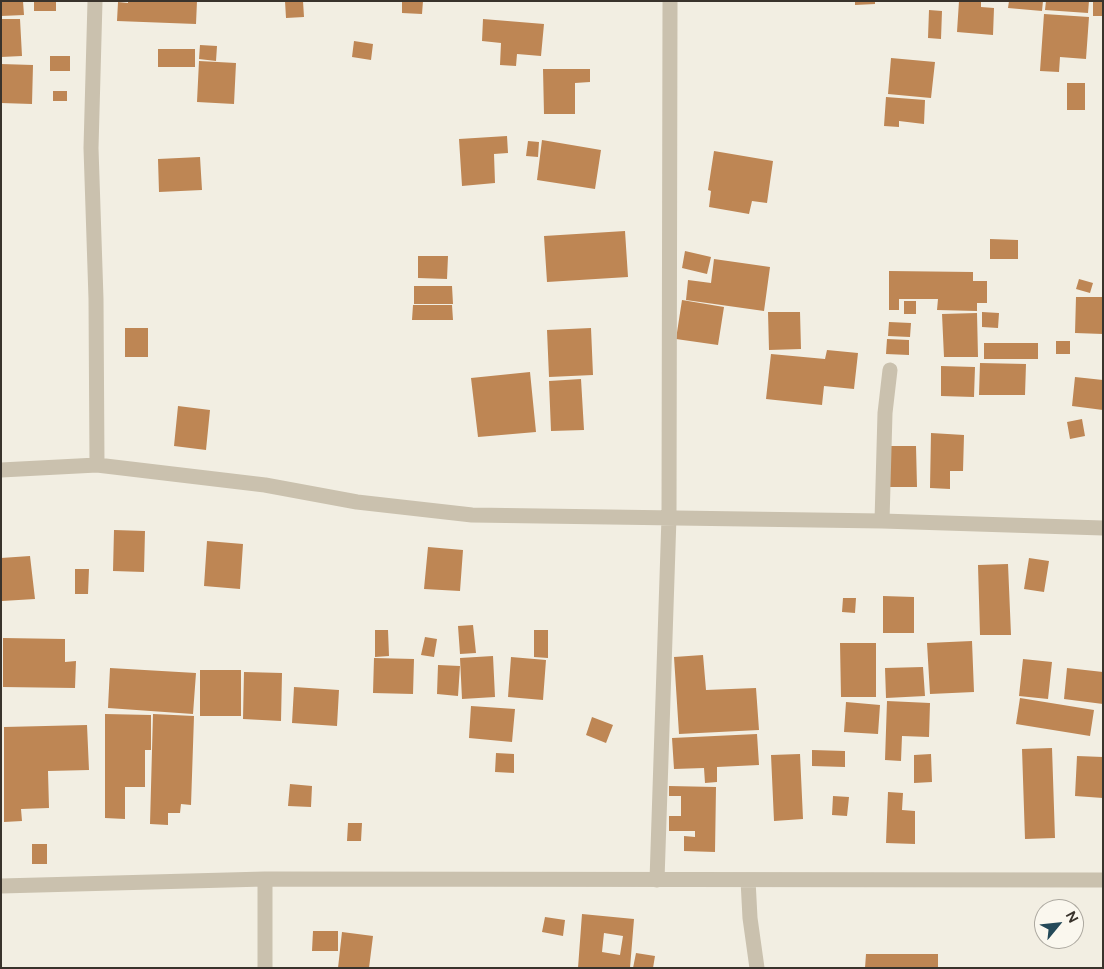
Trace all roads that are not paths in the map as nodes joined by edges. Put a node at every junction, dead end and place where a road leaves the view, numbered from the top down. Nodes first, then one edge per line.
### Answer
1 (95, 1) edge
2 (670, 1) edge
3 (890, 370) dead end
4 (96, 465) junction
5 (1, 470) edge
6 (668, 517) junction
7 (882, 520) junction
8 (1103, 528) edge
9 (265, 879) junction
10 (658, 880) junction
11 (748, 880) junction
12 (1103, 880) edge
13 (1, 886) edge
14 (264, 968) edge
15 (757, 968) edge

1 - 4 street
2 - 6 street
3 - 7 street
4 - 5 street
4 - 6 street
6 - 7 street
6 - 10 street
7 - 8 street
9 - 10 street
9 - 13 street
9 - 14 street
10 - 11 street
11 - 12 street
11 - 15 street

